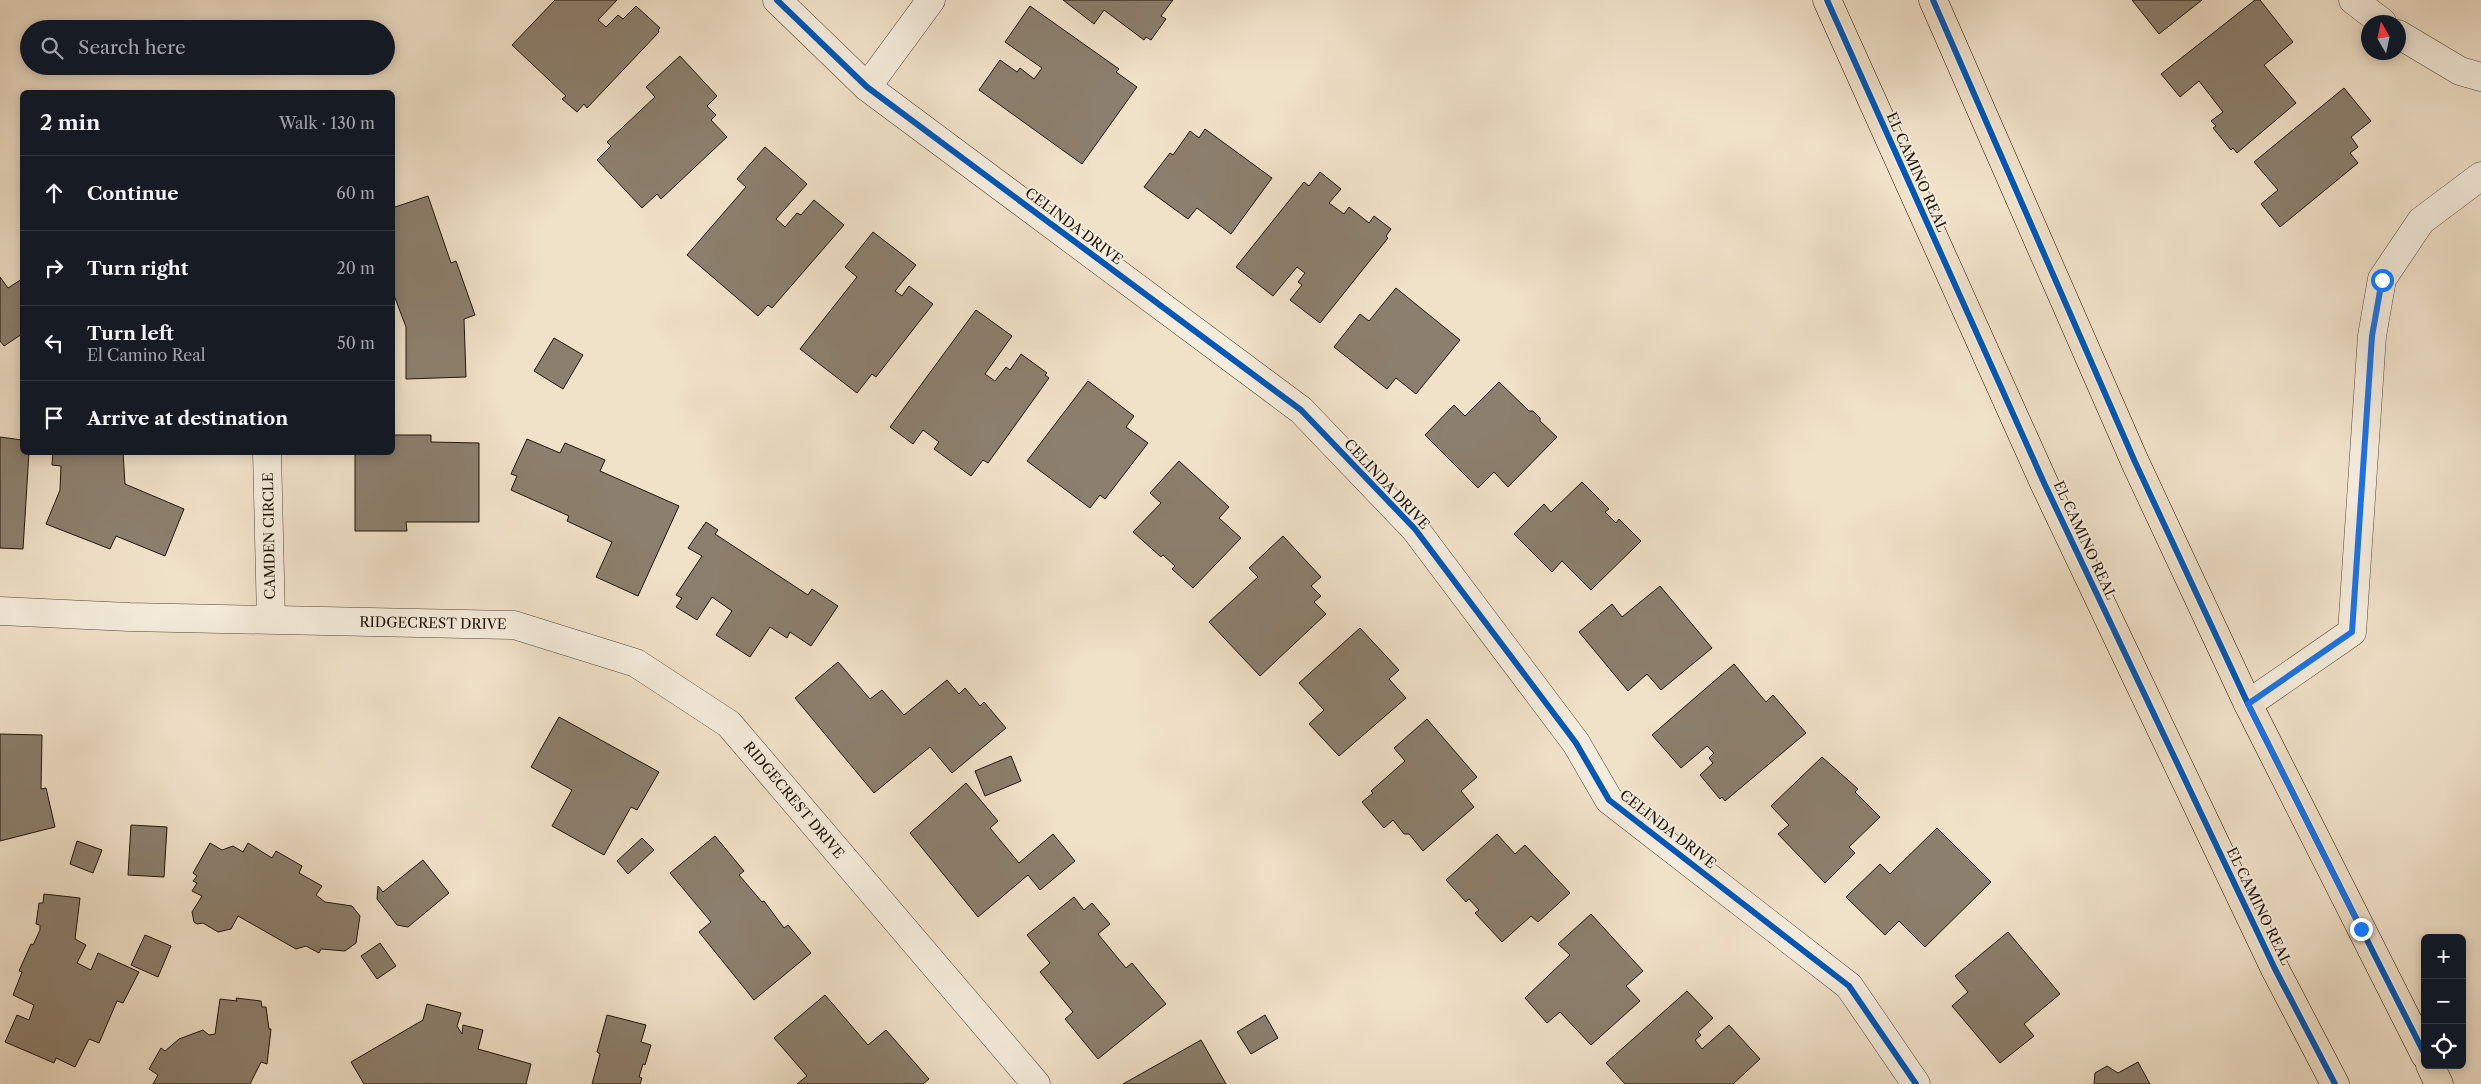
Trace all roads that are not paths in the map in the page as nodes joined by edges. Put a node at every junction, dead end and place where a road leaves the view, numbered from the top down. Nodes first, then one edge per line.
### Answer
1 (778, 0) edge
2 (931, 0) edge
3 (1827, 0) edge
4 (1933, 0) edge
5 (2353, 0) edge
6 (2373, 15) edge
7 (2406, 39) edge
8 (2481, 77) edge
9 (867, 87) junction
10 (2481, 176) edge
11 (267, 455) edge
12 (0, 611) edge
13 (271, 619) junction
14 (2248, 704) junction
15 (2421, 1047) edge
16 (2432, 1069) edge
17 (1036, 1084) edge
18 (1916, 1084) edge
19 (2335, 1084) edge
20 (2439, 1084) edge

1 - 9 street, CELINDA DRIVE
2 - 9 street
3 - 19 main road, EL CAMINO REAL
4 - 14 main road
5 - 6 street
7 - 8 street
9 - 18 street, CELINDA DRIVE
10 - 14 street
11 - 13 street, CAMDEN CIRCLE
12 - 13 street, RIDGECREST DRIVE
13 - 17 street, RIDGECREST DRIVE
14 - 15 main road
16 - 20 main road

